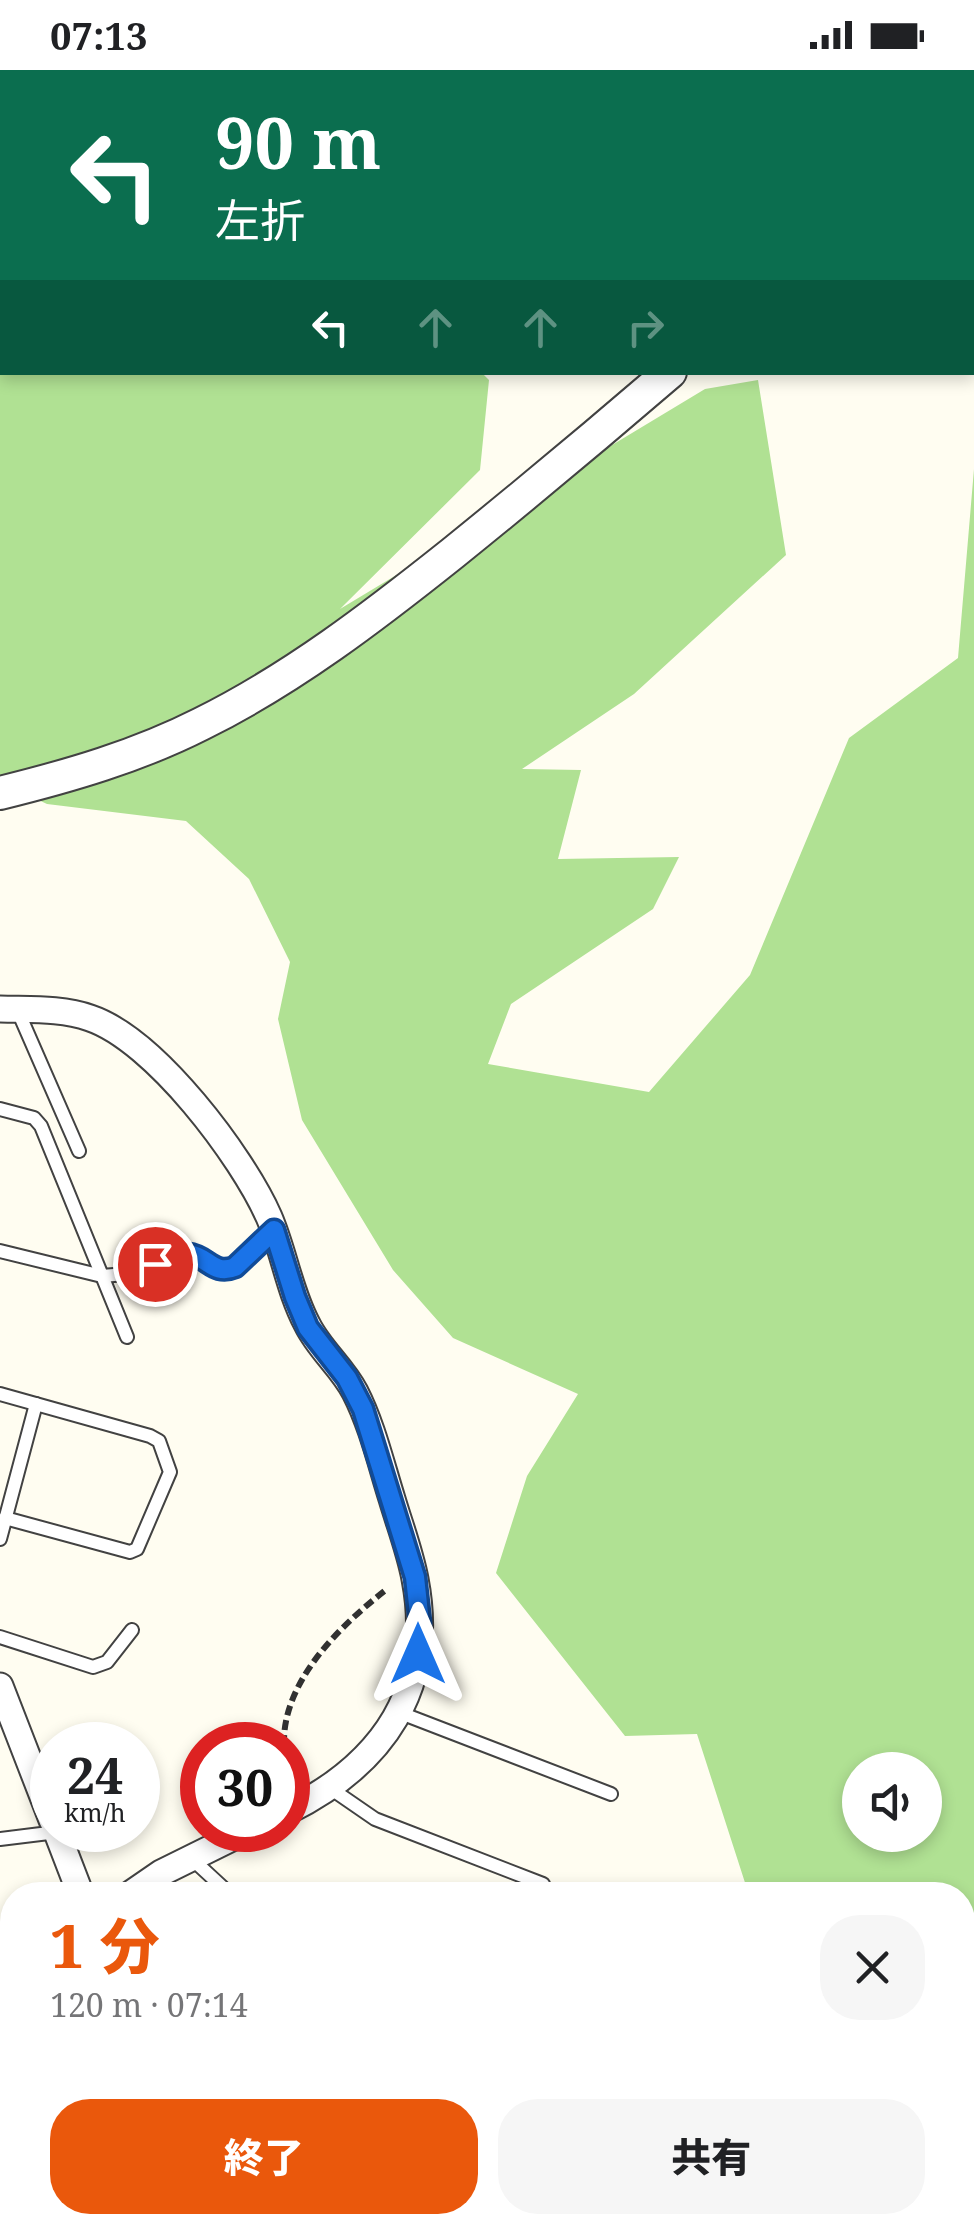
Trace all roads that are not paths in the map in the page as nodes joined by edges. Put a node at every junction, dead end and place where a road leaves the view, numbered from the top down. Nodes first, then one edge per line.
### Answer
1 (667, 375) edge
2 (0, 793) edge
3 (9, 1009) edge
4 (0, 1109) edge
5 (79, 1151) dead end
6 (274, 1230) junction
7 (0, 1251) edge
8 (102, 1276) junction
9 (127, 1336) dead end
10 (0, 1394) edge
11 (36, 1404) junction
12 (5, 1518) junction
13 (0, 1539) edge
14 (132, 1630) dead end
15 (0, 1637) edge
16 (2, 1697) edge
17 (398, 1712) junction
18 (30, 1766) edge
19 (330, 1788) junction
20 (612, 1794) dead end
21 (310, 1798) edge
22 (30, 1833) edge
23 (0, 1839) edge
24 (64, 1852) edge
25 (203, 1852) edge
26 (191, 1858) junction
27 (76, 1882) edge
28 (148, 1882) edge
29 (217, 1882) edge
30 (538, 1882) edge

1 - 2 street
3 - 5 lane
3 - 6 street
4 - 8 lane
6 - 8 lane
6 - 17 street
7 - 8 lane
8 - 9 lane
10 - 11 lane
11 - 12 lane
11 - 12 lane
12 - 13 lane
14 - 15 lane
16 - 18 street
17 - 19 street
17 - 20 lane
19 - 21 street
19 - 30 lane
22 - 23 lane
24 - 27 street
25 - 26 street
26 - 28 street
26 - 29 lane

